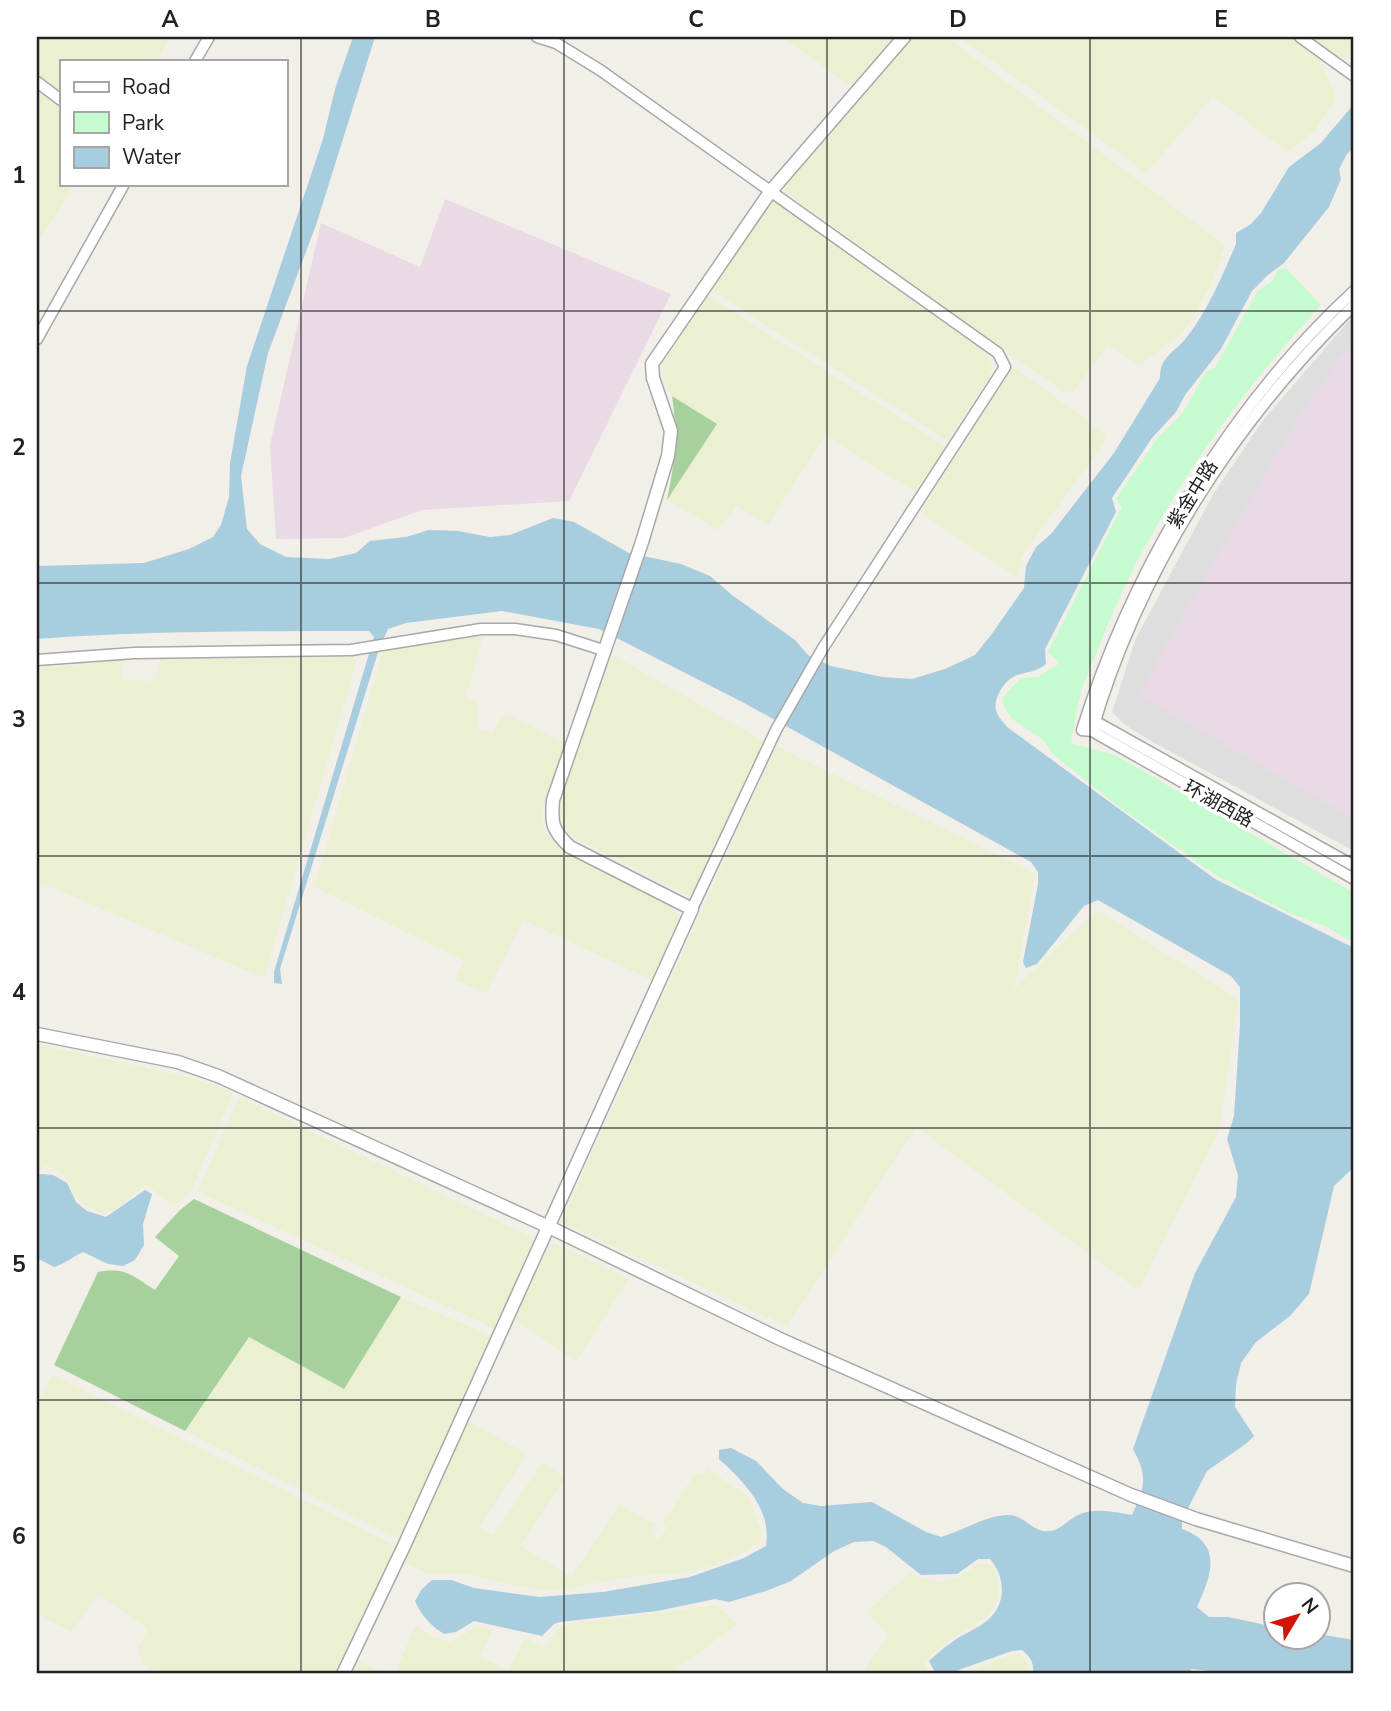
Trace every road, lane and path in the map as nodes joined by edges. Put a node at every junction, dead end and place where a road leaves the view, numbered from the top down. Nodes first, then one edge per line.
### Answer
1 (209, 37) edge
2 (537, 37) edge
3 (904, 37) edge
4 (1300, 37) edge
5 (196, 60) edge
6 (1351, 74) edge
7 (37, 82) edge
8 (60, 99) edge
9 (123, 186) edge
10 (770, 192) junction
11 (1354, 291) edge
12 (1354, 305) edge
13 (37, 339) edge
14 (603, 648) junction
15 (37, 660) edge
16 (1091, 719) junction
17 (1087, 731) joint
18 (1354, 866) edge
19 (1354, 879) edge
20 (692, 909) junction
21 (37, 1034) edge
22 (549, 1227) junction
23 (1354, 1566) edge
24 (343, 1674) edge

1 - 5 street
2 - 10 street
3 - 10 street
4 - 6 street
7 - 8 street
9 - 13 street
10 - 14 street
10 - 20 street
11 - 16 street, 紫金中路
12 - 16 street, 紫金中路
14 - 15 street
14 - 20 street
16 - 17 street, 紫金中路
16 - 18 street, 环湖西路
17 - 19 street, 环湖西路
20 - 22 street
21 - 22 street
22 - 23 street
22 - 24 street

